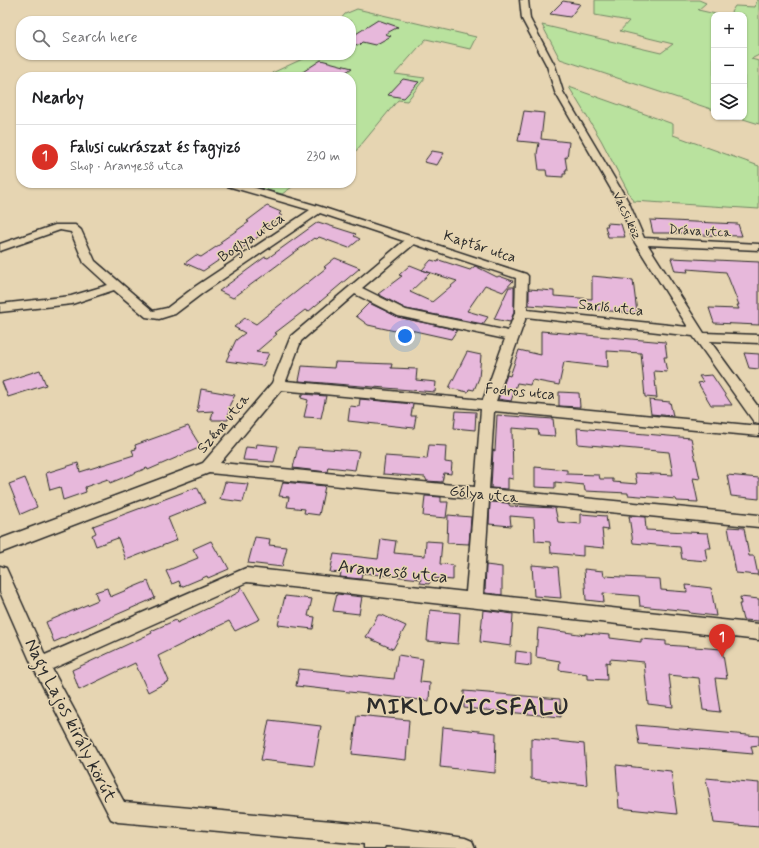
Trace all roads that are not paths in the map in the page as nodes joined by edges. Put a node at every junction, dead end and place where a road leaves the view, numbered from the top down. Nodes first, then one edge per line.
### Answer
1 (524, 0) edge
2 (245, 188) edge
3 (318, 210) junction
4 (411, 241) junction
5 (640, 241) junction
6 (759, 247) edge
7 (0, 248) edge
8 (116, 286) junction
9 (354, 289) junction
10 (0, 308) edge
11 (521, 313) junction
12 (698, 334) junction
13 (512, 336) junction
14 (759, 339) edge
15 (278, 385) junction
16 (488, 405) junction
17 (759, 418) edge
18 (759, 431) edge
19 (208, 467) junction
20 (481, 494) junction
21 (759, 521) edge
22 (0, 546) edge
23 (0, 573) edge
24 (474, 600) junction
25 (759, 632) edge
26 (41, 664) junction
27 (375, 842) edge
28 (465, 848) edge

1 - 5 street, Vacsi köz
2 - 3 street, Boglya utca
3 - 4 street, Boglya utca
3 - 8 street, Boglya utca
4 - 9 street, Széna utca
4 - 11 street, Kaptár utca
5 - 6 street, Dráva utca
5 - 12 street, Vacsi köz
7 - 8 street, Boglya utca
8 - 10 street
9 - 13 street
9 - 15 street, Széna utca
11 - 12 street, Sarló utca
11 - 13 street, Kaptár utca
12 - 14 street, Sarló utca
12 - 17 street, Vacsi köz
13 - 16 street, Kaptár utca
15 - 16 street, Fodros utca
15 - 19 street, Széna utca
16 - 18 street, Fodros utca
16 - 20 street, Kaptár utca
19 - 20 street, Gólya utca
19 - 22 street, Széna utca
20 - 21 street, Gólya utca
20 - 24 street, Kaptár utca
23 - 26 street, Nagy Lajos király körút
24 - 25 street, Aranyeső utca
24 - 26 street, Aranyeső utca
26 - 27 street, Nagy Lajos király körút
27 - 28 street, Nagy Lajos király körút

